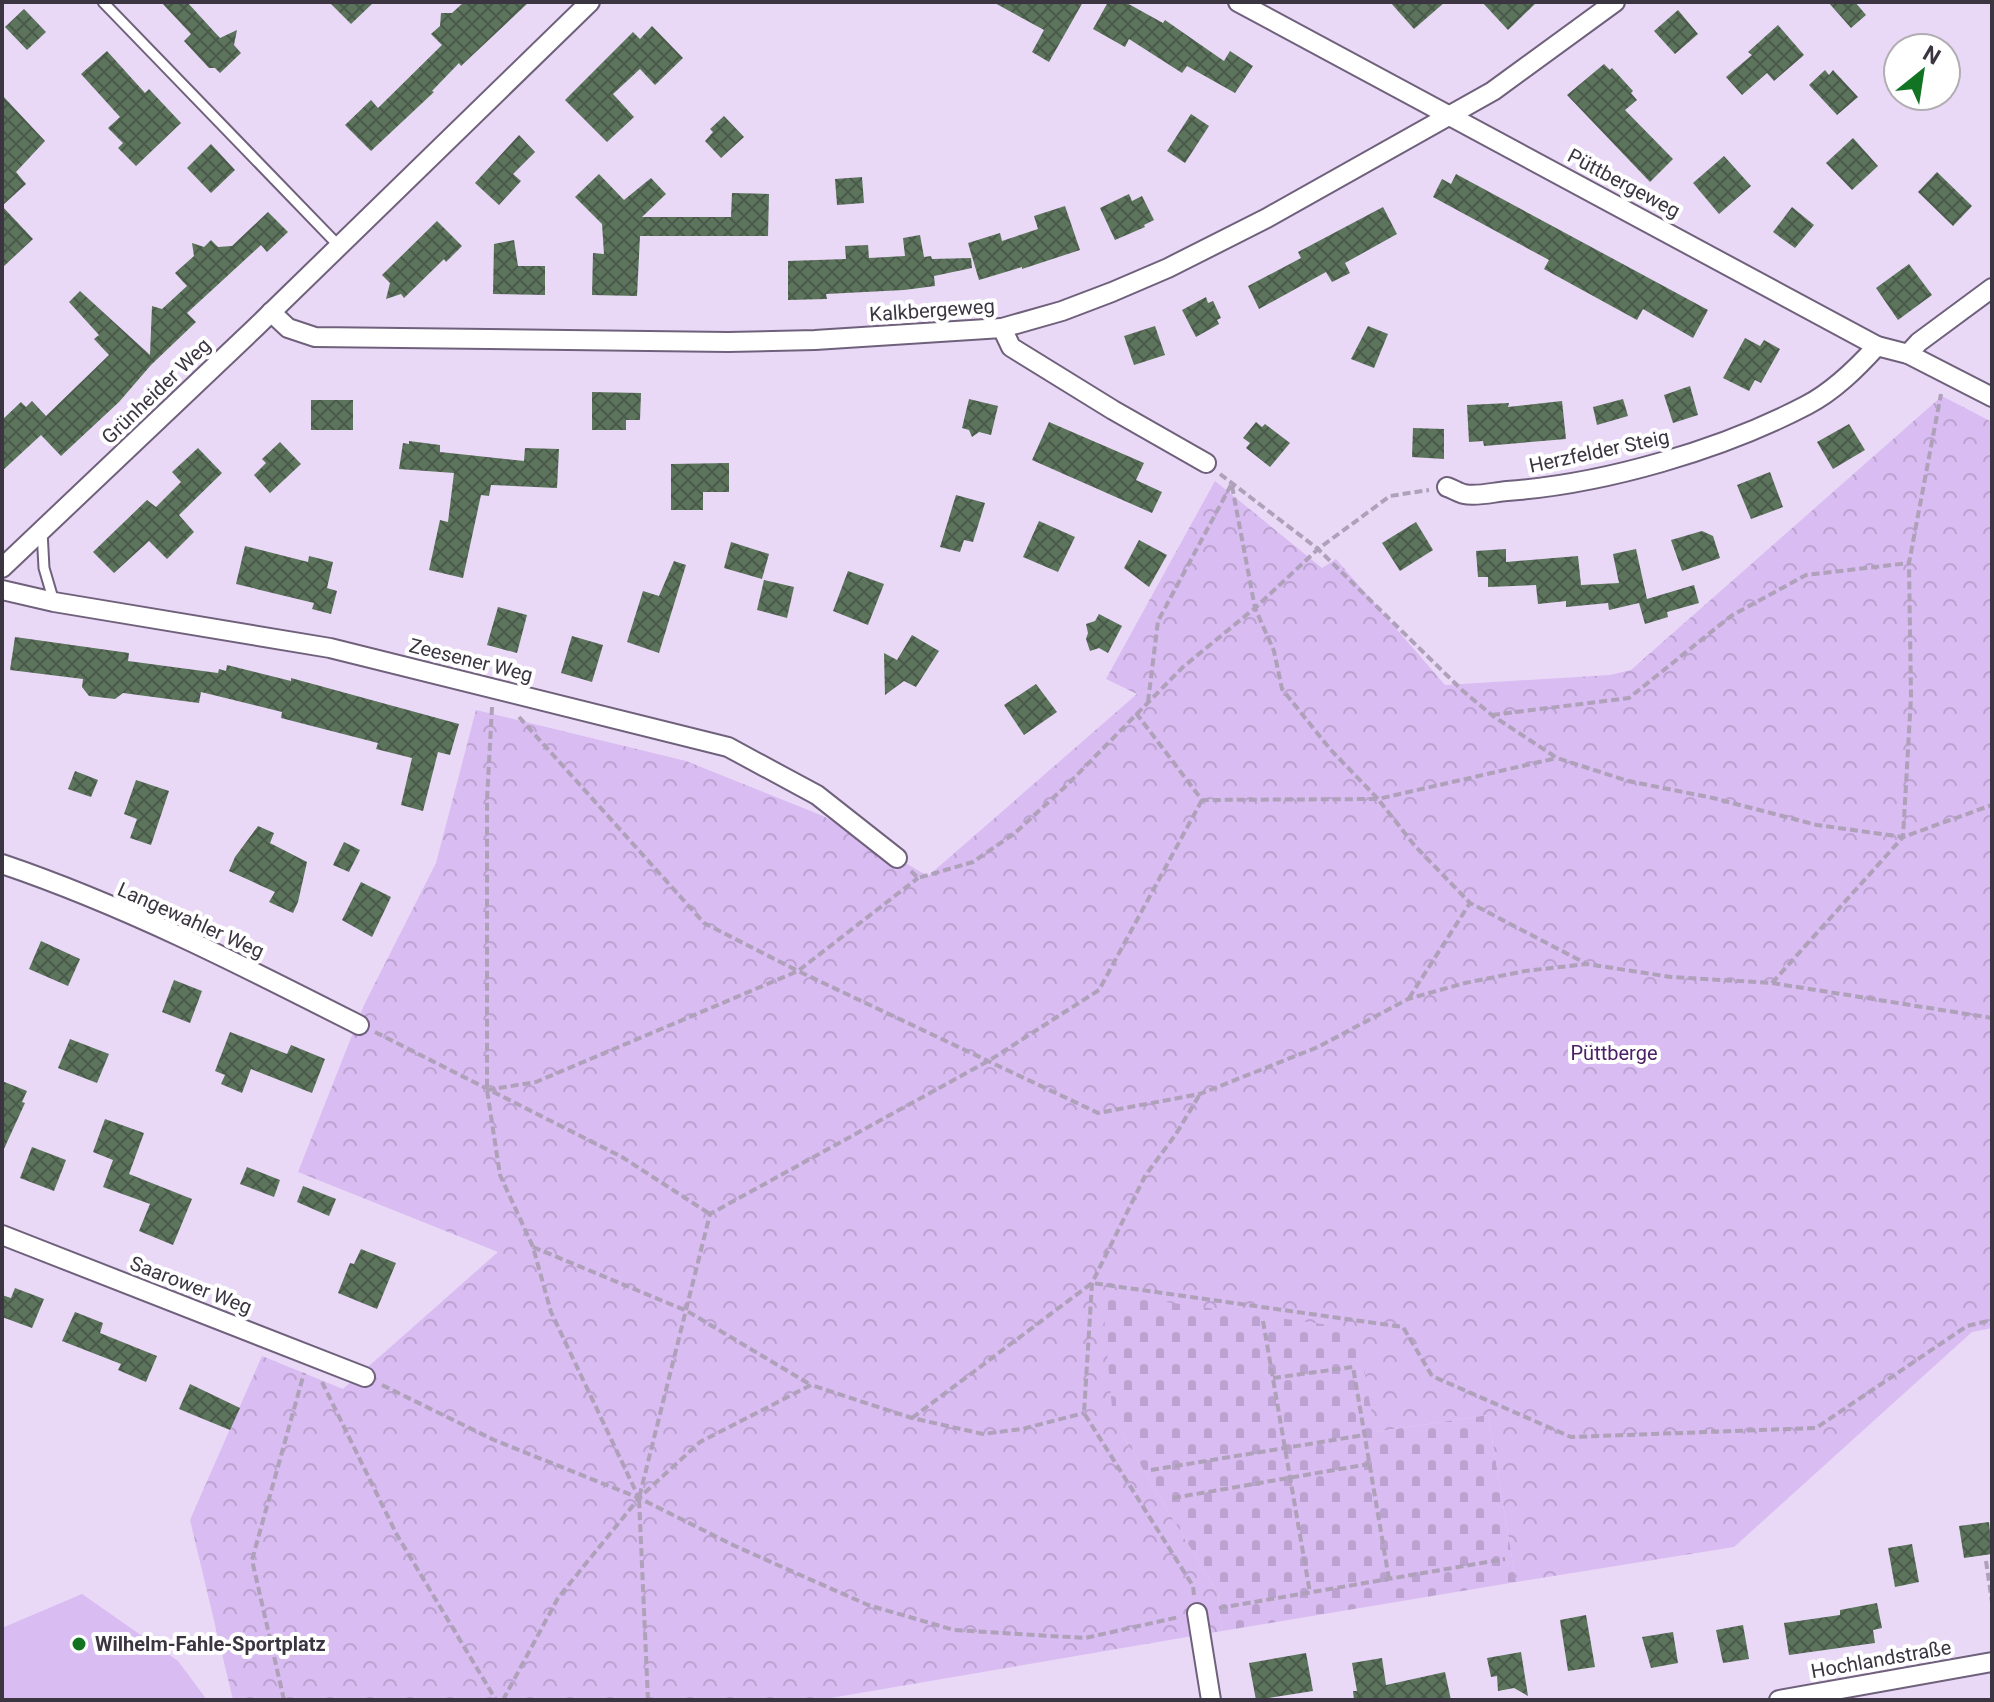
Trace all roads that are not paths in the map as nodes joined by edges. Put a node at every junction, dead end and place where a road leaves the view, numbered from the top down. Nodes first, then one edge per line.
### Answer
1 (103, 2) edge
2 (590, 2) edge
3 (1238, 2) edge
4 (1615, 2) edge
5 (1449, 115) junction
6 (338, 245) junction
7 (1992, 288) edge
8 (271, 312) junction
9 (1002, 328) junction
10 (1877, 346) junction
11 (1908, 354) junction
12 (1992, 397) edge
13 (1206, 463) road end
14 (1447, 487) road end
15 (42, 530) junction
16 (2, 568) edge
17 (2, 590) edge
18 (54, 602) junction
19 (897, 858) road end
20 (2, 864) edge
21 (359, 1025) road end
22 (2, 1235) edge
23 (365, 1377) road end
24 (1197, 1613) road end
25 (1992, 1662) edge
26 (1789, 1699) edge
27 (1211, 1700) edge

1 - 6 lane
2 - 6 street, Grünheider Weg
3 - 5 street, Püttbergeweg
4 - 5 street, Kalkbergeweg
5 - 9 street, Kalkbergeweg
5 - 10 street, Püttbergeweg
6 - 8 street, Grünheider Weg
7 - 11 street
8 - 9 street, Kalkbergeweg
8 - 15 street, Grünheider Weg
9 - 13 street
10 - 11 street, Püttbergeweg
10 - 14 street, Herzfelder Steig
11 - 12 street, Püttbergeweg
15 - 16 street, Grünheider Weg
15 - 18 lane
17 - 18 street, Zeesener Weg
18 - 19 street, Zeesener Weg
20 - 21 street, Langewahler Weg
22 - 23 street, Saarower Weg
24 - 27 street
25 - 26 street, Hochlandstraße

